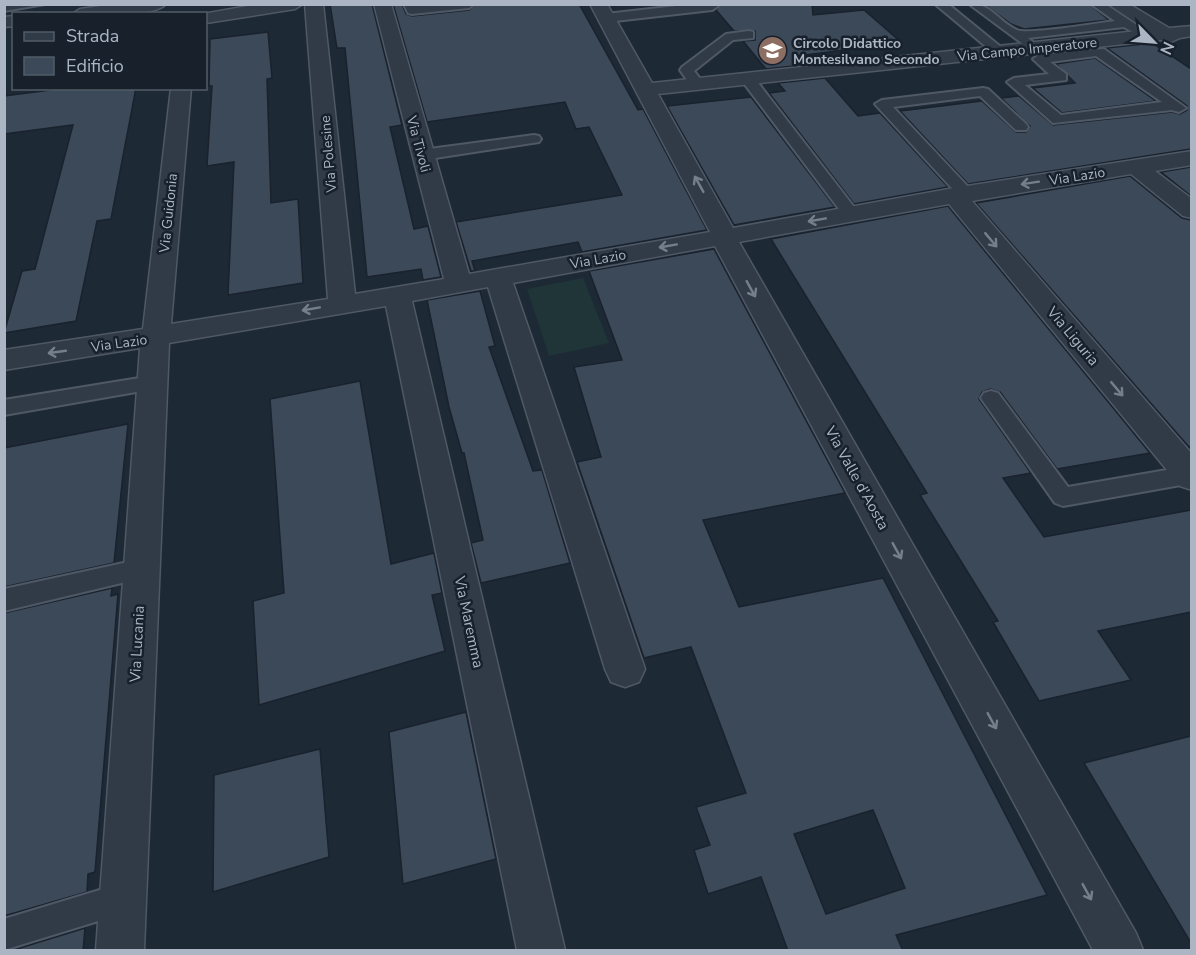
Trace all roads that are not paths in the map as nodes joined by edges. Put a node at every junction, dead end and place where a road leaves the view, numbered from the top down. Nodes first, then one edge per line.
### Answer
1 (40, 4) edge
2 (158, 4) edge
3 (295, 4) edge
4 (314, 4) edge
5 (382, 4) edge
6 (410, 4) edge
7 (470, 4) edge
8 (710, 4) edge
9 (940, 4) edge
10 (974, 4) edge
11 (1096, 4) edge
12 (1116, 4) edge
13 (4, 8) edge
14 (649, 9) edge
15 (96, 12) edge
16 (605, 16) edge
17 (698, 16) dead end
18 (207, 18) edge
19 (1126, 23) junction
20 (1191, 31) edge
21 (749, 35) dead end
22 (1157, 35) junction
23 (1074, 39) junction
24 (1029, 48) junction
25 (1191, 50) edge
26 (1001, 51) junction
27 (747, 78) junction
28 (697, 84) junction
29 (647, 89) junction
30 (181, 90) edge
31 (1021, 127) dead end
32 (534, 139) dead end
33 (422, 155) junction
34 (1191, 158) edge
35 (1134, 166) junction
36 (960, 194) junction
37 (1191, 211) edge
38 (851, 214) junction
39 (726, 236) junction
40 (498, 276) junction
41 (458, 283) junction
42 (398, 294) junction
43 (342, 303) junction
44 (155, 338) junction
45 (4, 360) edge
46 (152, 383) junction
47 (992, 398) dead end
48 (4, 408) edge
49 (1191, 476) edge
50 (142, 569) junction
51 (4, 600) edge
52 (625, 669) dead end
53 (123, 899) junction
54 (4, 936) edge
55 (120, 951) edge
56 (541, 951) edge
57 (1119, 951) edge

1 - 13 lane
2 - 15 street
3 - 18 street
4 - 43 street, Via Polesine
5 - 33 street, Via Tivoli
6 - 7 lane
8 - 14 lane
9 - 26 lane
10 - 24 lane
11 - 19 lane
12 - 22 street
14 - 16 lane
16 - 17 lane
16 - 29 street, Via Valle d'Aosta
19 - 22 lane
19 - 23 lane
20 - 22 street, Via Campo Imperatore
21 - 28 lane
22 - 23 street, Via Campo Imperatore
22 - 25 street
23 - 24 street, Via Campo Imperatore
23 - 24 lane
24 - 26 street, Via Campo Imperatore
26 - 27 street, Via Campo Imperatore
27 - 28 street, Via Campo Imperatore
27 - 38 lane
28 - 29 street, Via Campo Imperatore
39 -> 29 street, Via Valle d'Aosta
30 - 44 street, Via Guidonia
31 - 36 lane
32 - 33 lane
33 - 41 street, Via Tivoli
34 - 35 street, Via Lazio
35 -> 36 street, Via Lazio
35 - 37 street
36 - 38 street, Via Lazio
36 -> 49 street, Via Liguria
38 -> 39 street, Via Lazio
39 -> 40 street, Via Lazio
39 -> 57 street, Via Valle d'Aosta
40 - 41 street, Via Lazio
40 - 52 street
41 - 42 street, Via Lazio
42 - 43 street, Via Lazio
42 - 56 street, Via Maremma
43 -> 44 street, Via Lazio
44 -> 45 street, Via Lazio
44 - 46 street, Via Lucania
46 - 48 lane
46 - 50 street, Via Lucania
47 - 49 lane
50 - 51 lane
50 - 53 street, Via Lucania
53 - 54 lane
53 - 55 street, Via Lucania

